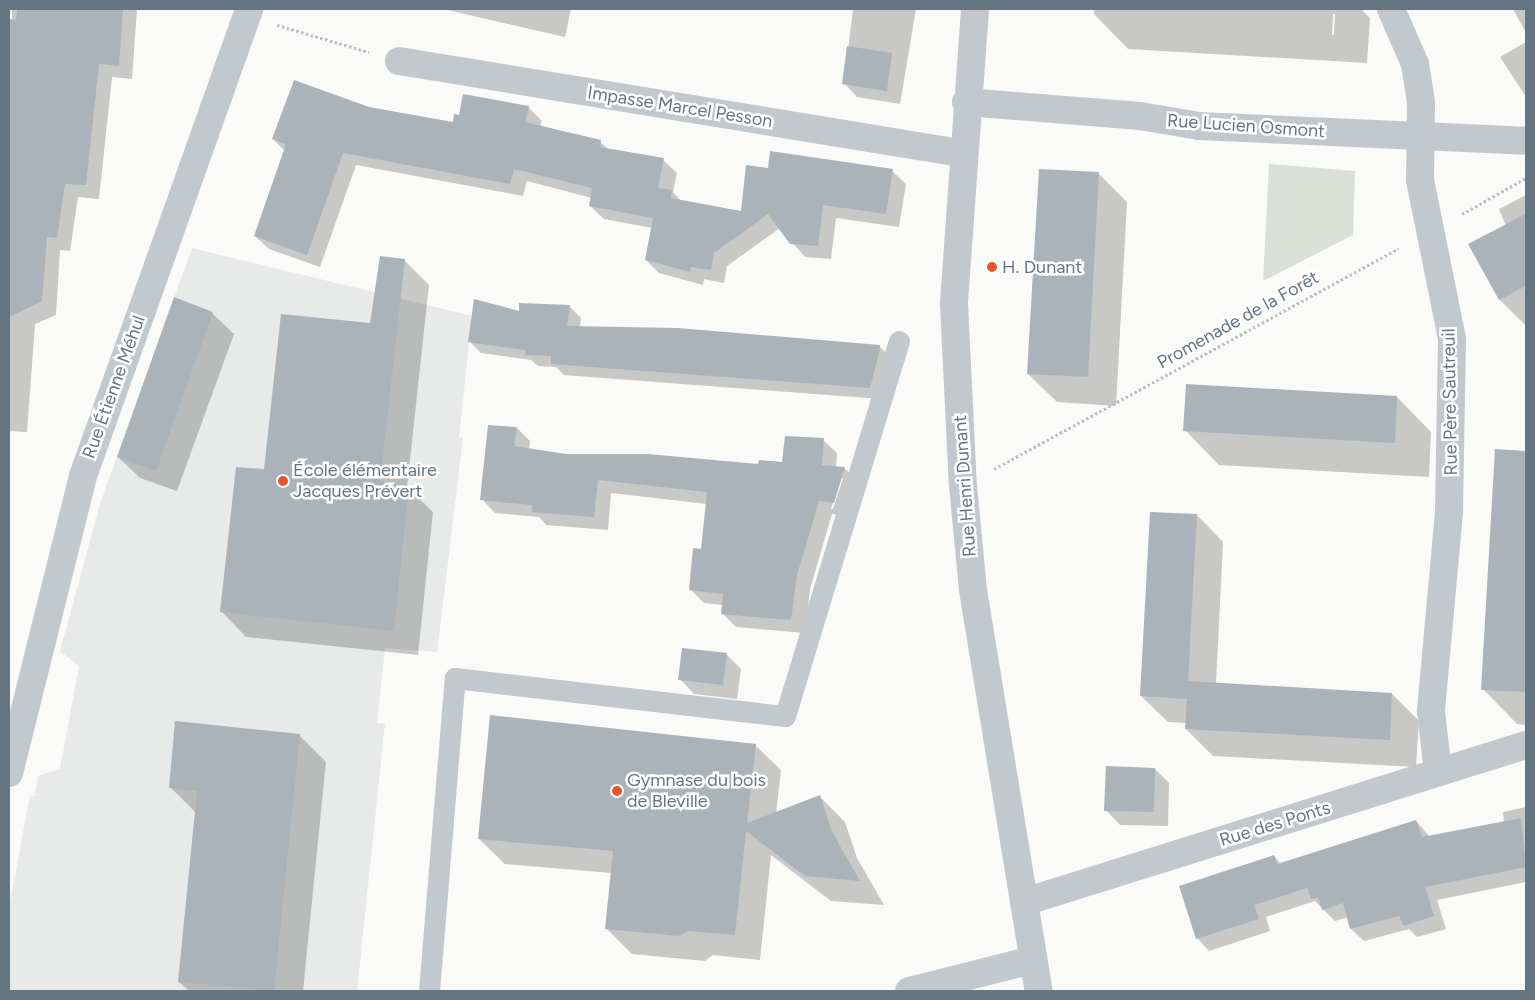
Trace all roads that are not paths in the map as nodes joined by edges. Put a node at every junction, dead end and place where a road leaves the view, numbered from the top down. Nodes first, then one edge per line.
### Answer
1 (975, 9) edge
2 (1391, 9) edge
3 (248, 12) edge
4 (399, 60) road end
5 (966, 102) junction
6 (1420, 136) junction
7 (1526, 141) edge
8 (961, 153) junction
9 (899, 341) dead end
10 (1526, 745) edge
11 (1438, 772) junction
12 (9, 774) edge
13 (1024, 902) junction
14 (1032, 960) junction
15 (429, 991) edge
16 (909, 991) edge
17 (1039, 991) edge

1 - 5 street, Rue Henri Dunant
2 - 6 street, Rue Père Sautreuil
3 - 12 street, Rue Étienne Méhul
4 - 8 street, Impasse Marcel Pesson
5 - 6 street, Rue Lucien Osmont
5 - 8 street, Rue Henri Dunant
6 - 7 street, Rue Lucien Osmont
6 - 11 street, Rue Père Sautreuil
8 - 13 street, Rue Henri Dunant
9 - 15 lane
10 - 11 street, Rue des Ponts
11 - 13 street, Rue des Ponts
13 - 14 street, Rue Henri Dunant
14 - 16 street
14 - 17 street, Rue Henri Dunant

